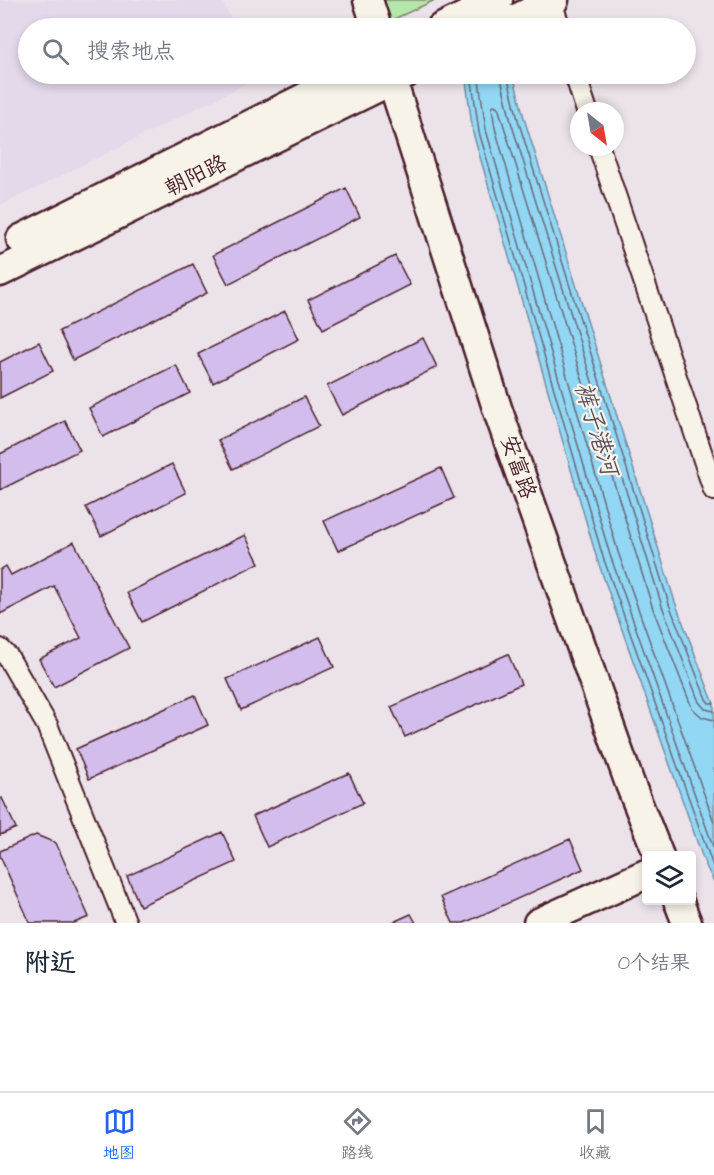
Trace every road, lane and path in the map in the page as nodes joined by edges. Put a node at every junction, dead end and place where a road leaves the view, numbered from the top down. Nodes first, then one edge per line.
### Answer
1 (368, 0) edge
2 (498, 0) edge
3 (553, 1) edge
4 (374, 18) edge
5 (461, 18) edge
6 (518, 18) edge
7 (557, 18) edge
8 (332, 84) edge
9 (380, 84) edge
10 (398, 84) edge
11 (578, 84) edge
12 (584, 102) edge
13 (602, 156) edge
14 (0, 250) edge
15 (0, 272) edge
16 (714, 490) edge
17 (0, 649) edge
18 (657, 851) edge
19 (642, 876) edge
20 (680, 905) edge
21 (122, 922) edge
22 (538, 923) edge
23 (687, 923) edge

1 - 4 street
2 - 5 street
3 - 6 street
3 - 7 street
8 - 14 street, 朝阳路
9 - 15 street, 朝阳路
10 - 18 street, 安富路
11 - 12 street
13 - 16 street
17 - 21 street
19 - 22 street
20 - 23 street

